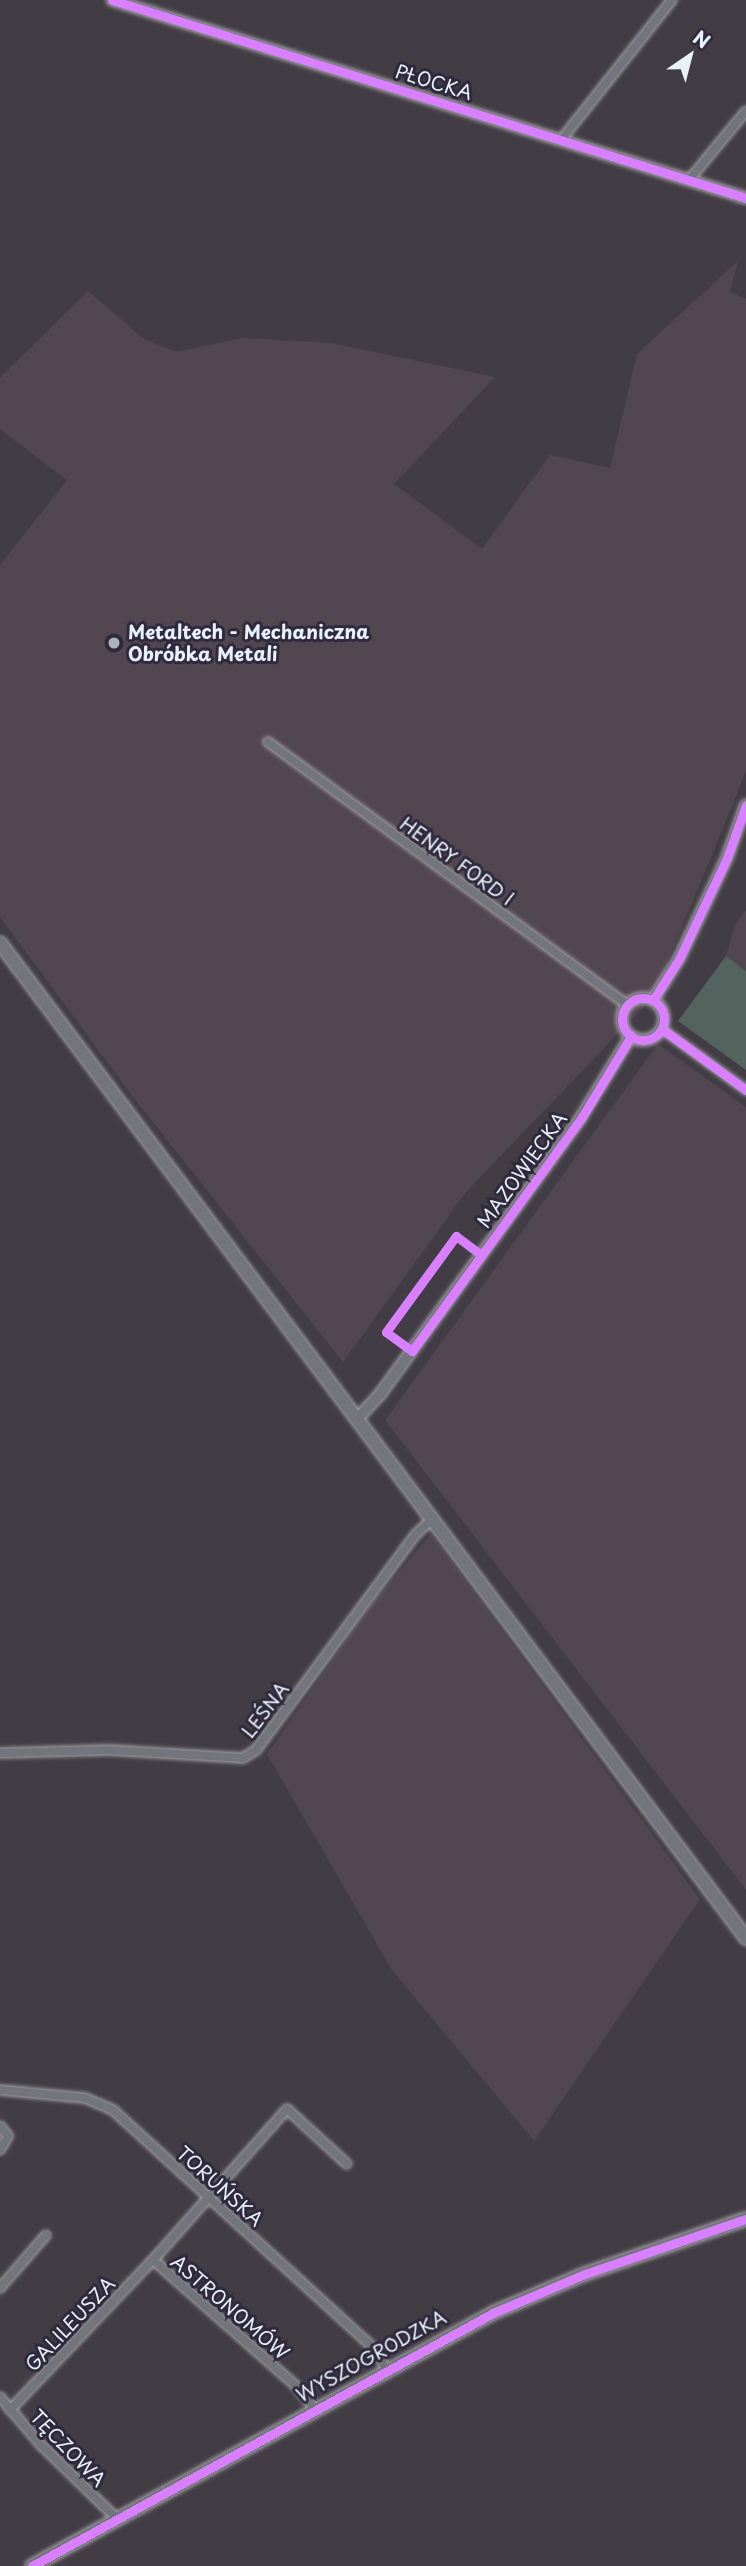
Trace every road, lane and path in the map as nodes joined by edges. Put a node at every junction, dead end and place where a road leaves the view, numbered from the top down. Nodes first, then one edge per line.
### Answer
1 (112, 0) edge
2 (672, 0) edge
3 (746, 111) edge
4 (561, 140) junction
5 (689, 180) junction
6 (746, 198) edge
7 (268, 742) dead end
8 (746, 805) edge
9 (0, 943) edge
10 (653, 1000) junction
11 (627, 1005) junction
12 (662, 1029) junction
13 (631, 1036) junction
14 (746, 1090) edge
15 (357, 1419) junction
16 (432, 1519) junction
17 (0, 1754) edge
18 (746, 1938) edge
19 (0, 2090) edge
20 (0, 2126) edge
21 (0, 2150) edge
22 (347, 2164) dead end
23 (209, 2197) junction
24 (746, 2219) edge
25 (46, 2235) dead end
26 (153, 2260) junction
27 (0, 2288) edge
28 (386, 2370) junction
29 (0, 2397) edge
30 (315, 2409) junction
31 (10, 2410) junction
32 (116, 2518) junction
33 (32, 2566) edge

1 - 4 street, PŁOCKA
2 - 4 street
3 - 5 street
4 - 5 street, PŁOCKA
5 - 6 street, PŁOCKA
7 - 11 street, HENRY FORD I
8 - 10 street
9 - 15 main road
10 - 11 street
10 - 12 street
11 - 13 street
12 - 13 street
12 - 14 street
13 - 15 street, MAZOWIECKA
15 - 16 main road
16 - 17 street, LEŚNA
16 - 18 main road
19 - 23 street, TORUŃSKA
20 - 21 street
22 - 23 street
23 - 26 street, ASTRONOMÓW
23 - 28 street, TORUŃSKA
24 - 28 main road, WYSZOGRODZKA
25 - 27 street
26 - 30 street, ASTRONOMÓW
26 - 31 street, GALILEUSZA
28 - 30 main road, WYSZOGRODZKA
29 - 31 street, TĘCZOWA
30 - 32 main road, WYSZOGRODZKA
31 - 32 street, TĘCZOWA
32 - 33 main road, WYSZOGRODZKA

